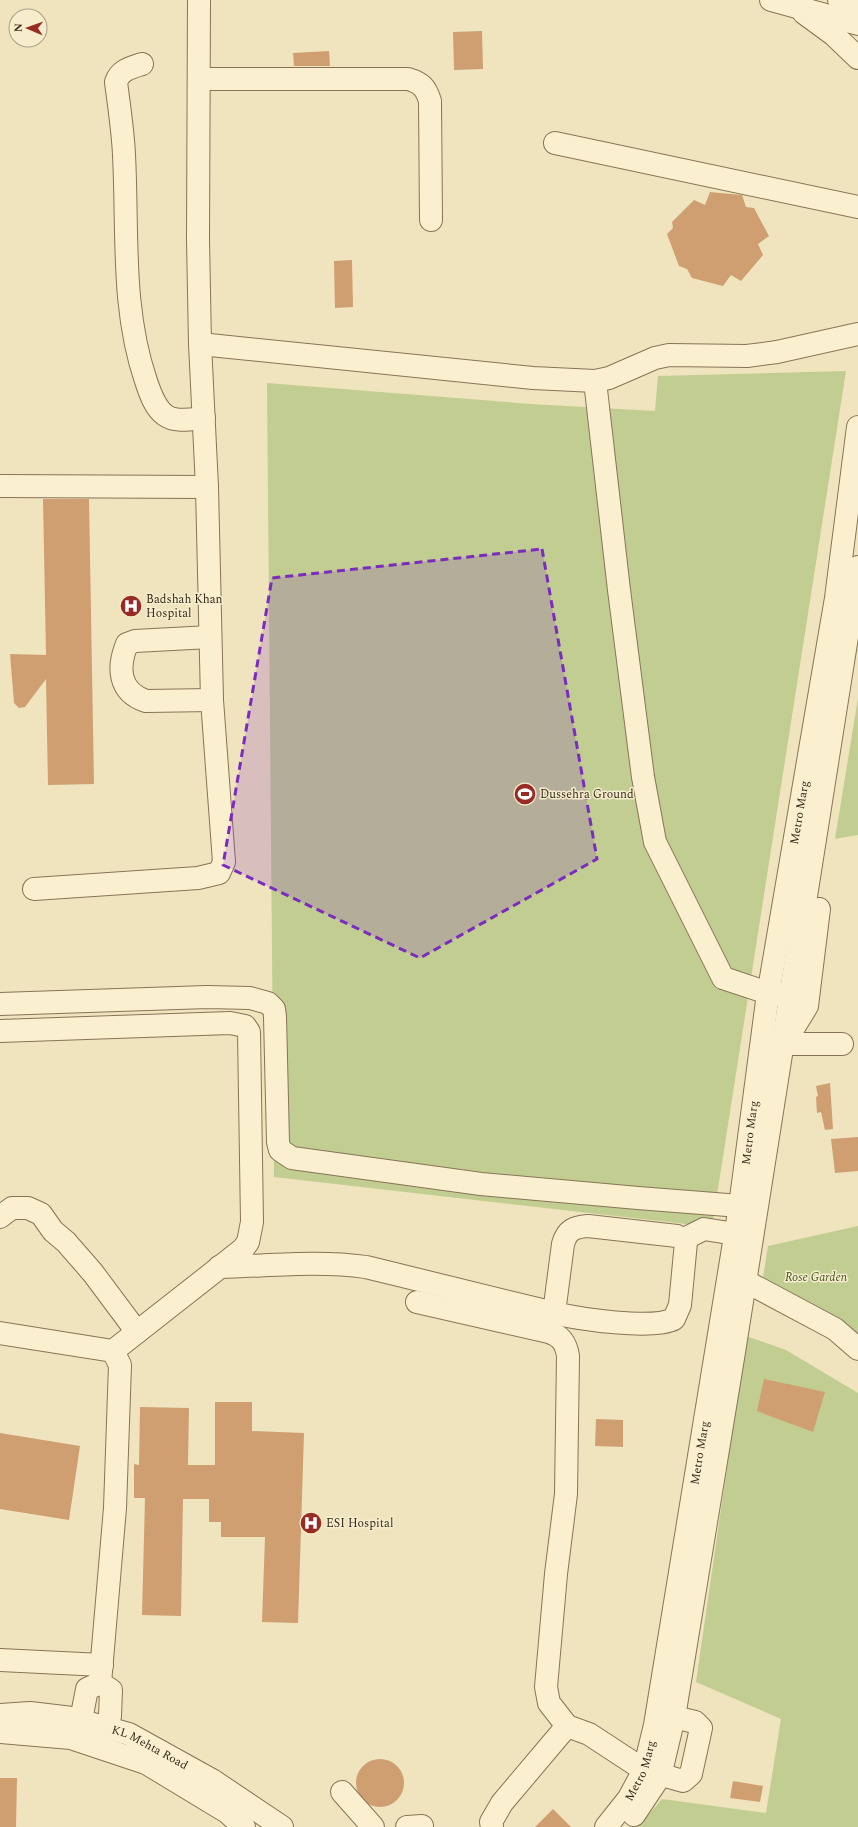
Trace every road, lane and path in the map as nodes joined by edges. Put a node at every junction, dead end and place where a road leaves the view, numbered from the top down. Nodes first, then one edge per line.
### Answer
1 (199, 0) edge
2 (771, 0) edge
3 (838, 0) edge
4 (858, 5) edge
5 (792, 6) junction
6 (858, 24) edge
7 (858, 58) edge
8 (142, 64) dead end
9 (199, 79) junction
10 (555, 143) dead end
11 (858, 207) edge
12 (431, 220) dead end
13 (858, 334) edge
14 (200, 344) junction
15 (595, 381) junction
16 (204, 418) junction
17 (858, 427) edge
18 (0, 486) edge
19 (207, 487) junction
20 (858, 567) edge
21 (210, 637) junction
22 (212, 700) junction
23 (815, 841) junction
24 (34, 889) dead end
25 (768, 993) junction
26 (790, 997) junction
27 (0, 1004) edge
28 (0, 1031) edge
29 (783, 1044) junction
30 (842, 1044) dead end
31 (740, 1206) junction
32 (0, 1217) edge
33 (735, 1234) junction
34 (684, 1239) junction
35 (220, 1267) junction
36 (736, 1280) junction
37 (418, 1302) dead end
38 (554, 1313) junction
39 (137, 1332) junction
40 (0, 1334) edge
41 (858, 1349) edge
42 (112, 1351) junction
43 (0, 1660) edge
44 (101, 1674) junction
45 (0, 1715) edge
46 (674, 1717) junction
47 (80, 1720) junction
48 (567, 1726) junction
49 (107, 1728) junction
50 (0, 1732) edge
51 (652, 1773) junction
52 (342, 1792) dead end
53 (422, 1826) edge
54 (244, 1827) edge
55 (282, 1827) edge
56 (373, 1827) edge
57 (407, 1827) edge
58 (492, 1827) edge
59 (606, 1827) edge
60 (625, 1827) edge

1 - 9 street
2 - 5 street
3 - 4 street
5 - 6 street
5 - 7 street
8 - 16 street
9 - 12 street
9 - 14 street
10 - 11 street
13 - 15 street
14 - 15 street
14 - 16 street
15 - 25 street
16 - 19 street
17 - 25 street, Metro Marg
18 - 19 street
19 - 21 street
20 - 23 street, Metro Marg
21 - 22 street
21 - 22 street
22 - 24 street
23 - 26 street, Metro Marg
23 - 29 street
25 - 26 street
25 - 31 street, Metro Marg
26 - 29 street, Metro Marg
27 - 31 street
28 - 35 street
29 - 30 street
29 - 36 street, Metro Marg
31 - 33 street, Metro Marg
32 - 39 street
33 - 34 street
33 - 36 street, Metro Marg
34 - 38 street
34 - 38 street
35 - 38 street
35 - 39 street
36 - 41 street
36 - 46 street, Metro Marg
36 - 51 street, Metro Marg
37 - 48 street
39 - 42 street
40 - 42 street
42 - 44 street
43 - 44 street
44 - 47 street
44 - 49 street
45 - 47 street, KL Mehta Road
46 - 51 street, Metro Marg
46 - 51 street
47 - 49 street, KL Mehta Road
48 - 51 street
48 - 58 street
49 - 55 street, KL Mehta Road
50 - 54 street, KL Mehta Road
51 - 59 street, Metro Marg
51 - 60 street, Metro Marg
52 - 56 street
53 - 57 street

